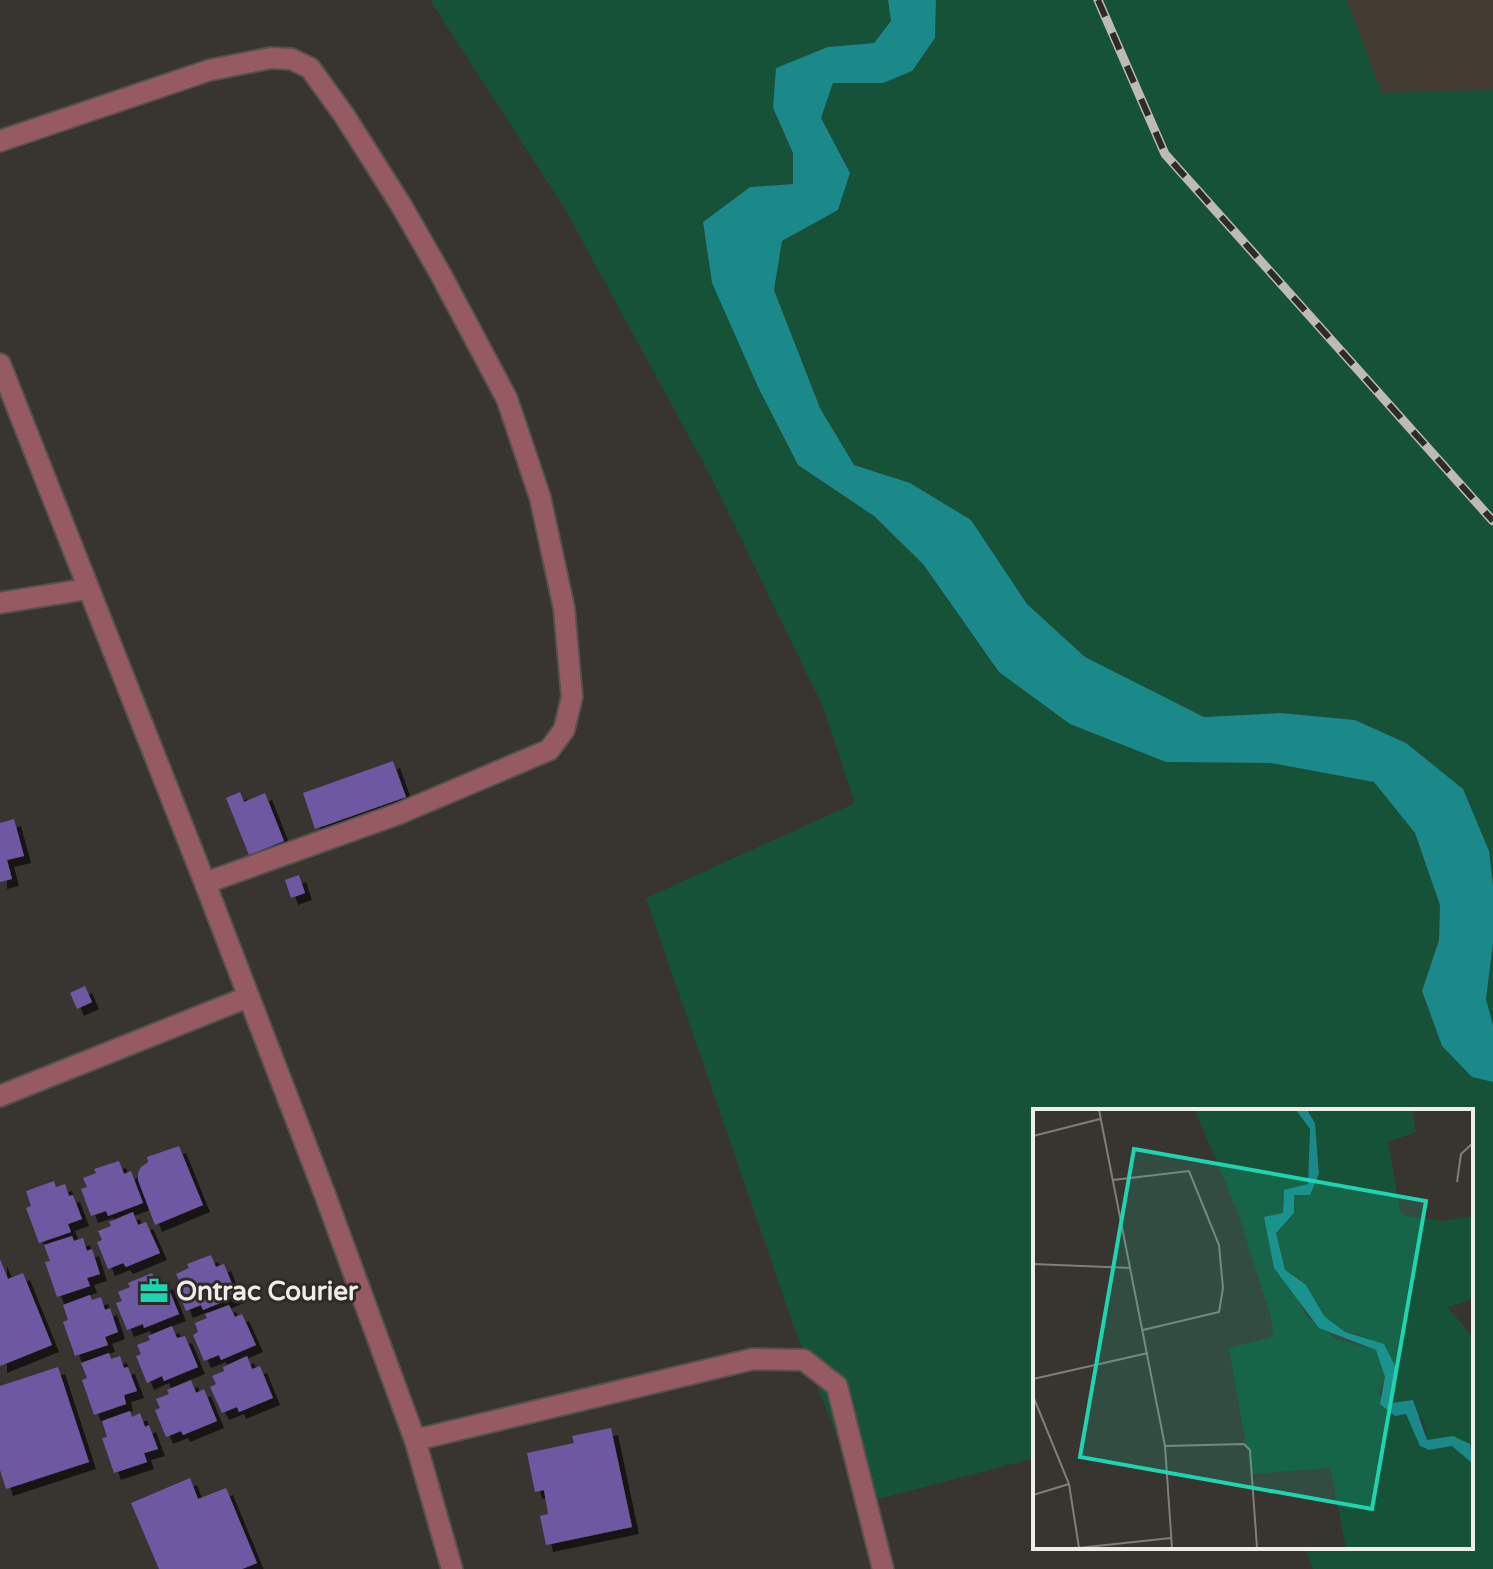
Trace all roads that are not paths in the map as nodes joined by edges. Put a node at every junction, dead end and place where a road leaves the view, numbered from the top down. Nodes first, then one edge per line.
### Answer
1 (0, 141) edge
2 (0, 364) edge
3 (87, 589) junction
4 (0, 603) edge
5 (205, 883) junction
6 (248, 997) junction
7 (0, 1096) edge
8 (415, 1440) junction
9 (452, 1569) edge
10 (883, 1569) edge

1 - 5 street
2 - 3 street
3 - 4 street
3 - 5 street
5 - 6 street
6 - 7 street
6 - 8 street
8 - 9 street
8 - 10 street

